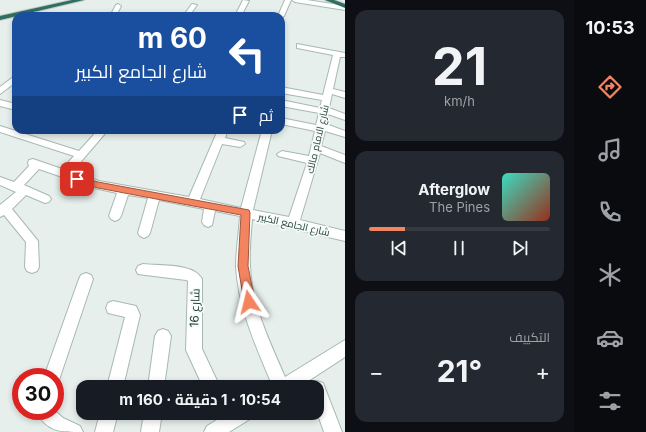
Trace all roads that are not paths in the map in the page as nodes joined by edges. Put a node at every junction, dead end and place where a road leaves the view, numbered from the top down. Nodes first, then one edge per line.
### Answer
1 (58, 0) edge
2 (81, 0) edge
3 (288, 0) edge
4 (294, 0) edge
5 (328, 0) edge
6 (332, 0) edge
7 (246, 1) dead end
8 (345, 2) edge
9 (47, 5) junction
10 (194, 5) dead end
11 (118, 6) dead end
12 (345, 7) edge
13 (33, 10) joint
14 (25, 12) edge
15 (115, 12) edge
16 (189, 12) edge
17 (240, 12) edge
18 (283, 12) edge
19 (0, 13) edge
20 (12, 15) edge
21 (0, 18) edge
22 (300, 46) dead end
23 (341, 54) edge
24 (12, 83) edge
25 (285, 90) edge
26 (0, 91) edge
27 (328, 94) junction
28 (345, 95) edge
29 (0, 103) edge
30 (285, 104) edge
31 (12, 106) edge
32 (324, 110) junction
33 (345, 117) edge
34 (285, 122) edge
35 (321, 127) junction
36 (0, 129) edge
37 (12, 133) edge
38 (16, 134) edge
39 (99, 134) edge
40 (266, 134) edge
41 (345, 134) edge
42 (221, 135) edge
43 (240, 144) dead end
44 (316, 148) junction
45 (282, 154) dead end
46 (81, 155) junction
47 (345, 159) edge
48 (313, 161) junction
49 (64, 174) junction
50 (0, 181) edge
51 (17, 187) junction
52 (124, 190) junction
53 (154, 196) junction
54 (45, 199) dead end
55 (193, 202) junction
56 (210, 205) junction
57 (3, 210) edge
58 (246, 213) junction
59 (115, 216) dead end
60 (208, 222) dead end
61 (293, 223) junction
62 (144, 234) dead end
63 (344, 234) edge
64 (32, 267) dead end
65 (143, 270) dead end
66 (86, 279) dead end
67 (113, 308) dead end
68 (163, 336) dead end
69 (345, 348) edge
70 (55, 368) edge
71 (310, 371) junction
72 (118, 380) edge
73 (157, 380) edge
74 (209, 380) edge
75 (280, 380) edge
76 (295, 380) edge
77 (314, 380) edge
78 (324, 407) edge
79 (51, 420) edge
80 (107, 420) edge
81 (152, 420) edge
82 (228, 420) edge
83 (74, 432) edge
84 (104, 432) edge
85 (150, 432) edge
86 (213, 432) edge
87 (333, 432) edge

1 - 9 highway
2 - 9 highway
3 - 18 street
4 - 12 street
5 - 12 highway
6 - 8 highway
7 - 17 street
9 - 13 highway
9 - 19 highway
10 - 16 street
11 - 15 street
13 - 14 highway
20 - 21 highway
22 - 23 street
23 - 27 street, شارع الامام مالك
24 - 26 street
25 - 27 street
27 - 28 street
27 - 32 street, شارع الامام مالك
29 - 31 street
30 - 32 street
32 - 33 street
32 - 35 street, شارع الامام مالك
34 - 35 street
35 - 41 street
35 - 44 street, شارع الامام مالك
36 - 37 street
38 - 46 street
39 - 46 street
40 - 58 street
42 - 43 street
42 - 55 street
44 - 47 street
44 - 48 street, شارع الامام مالك
45 - 48 street
46 - 49 street
48 - 61 street, شارع الامام مالك
49 - 51 street, شارع الجامع الكبير
49 - 52 street, شارع الجامع الكبير
50 - 51 street
51 - 54 street
51 - 57 street
52 - 53 street, شارع الجامع الكبير
52 - 59 street
53 - 55 street, شارع الجامع الكبير
53 - 62 street
55 - 56 street, شارع الجامع الكبير
56 - 58 street, شارع الجامع الكبير
56 - 60 street
57 - 64 street
58 - 61 street, شارع الجامع الكبير
58 - 75 street
61 - 63 street, شارع الجامع الكبير
65 - 74 street, شارع 16
66 - 70 street
67 - 72 street
68 - 73 street
69 - 71 street
71 - 76 street
71 - 77 street
78 - 87 street
79 - 83 street
80 - 84 street
81 - 85 street
82 - 86 street

